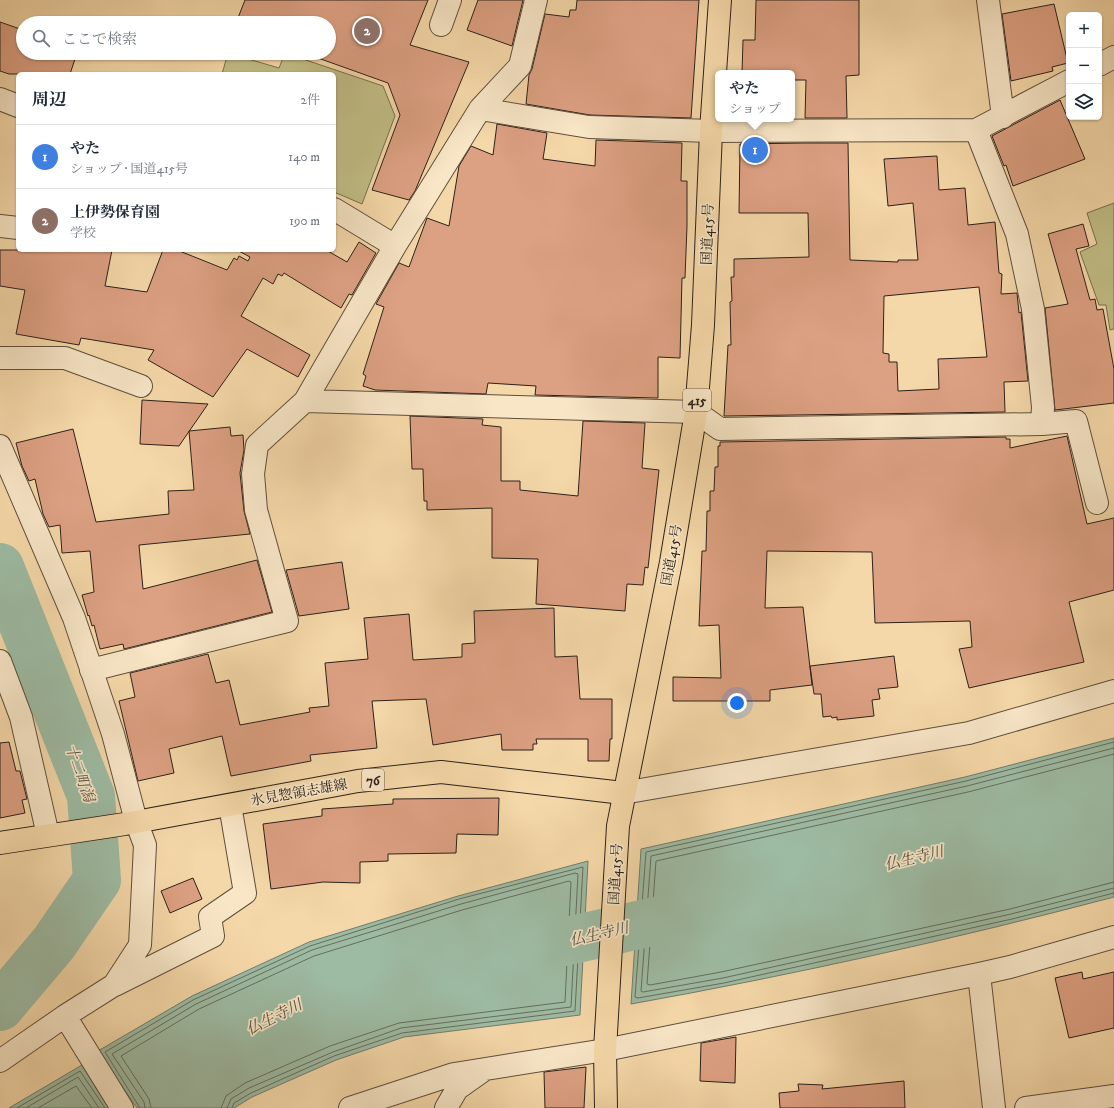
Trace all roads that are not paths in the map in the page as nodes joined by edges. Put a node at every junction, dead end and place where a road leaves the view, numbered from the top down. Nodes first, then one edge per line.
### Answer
1 (450, 0) edge
2 (536, 0) edge
3 (720, 0) edge
4 (988, 0) edge
5 (441, 25) dead end
6 (1114, 57) edge
7 (1102, 63) edge
8 (715, 70) edge
9 (715, 73) edge
10 (1066, 83) edge
11 (0, 99) edge
12 (16, 105) edge
13 (480, 109) junction
14 (1003, 117) junction
15 (976, 130) junction
16 (711, 131) junction
17 (336, 210) edge
18 (0, 226) edge
19 (16, 228) edge
20 (395, 246) junction
21 (0, 358) edge
22 (141, 386) dead end
23 (305, 401) junction
24 (696, 412) junction
25 (1042, 424) junction
26 (0, 446) edge
27 (1097, 503) dead end
28 (0, 661) edge
29 (92, 670) junction
30 (1114, 691) edge
31 (623, 793) junction
32 (230, 805) junction
33 (131, 823) junction
34 (53, 834) junction
35 (0, 843) edge
36 (1114, 937) edge
37 (979, 974) junction
38 (114, 985) junction
39 (65, 1016) junction
40 (605, 1050) junction
41 (0, 1061) edge
42 (485, 1069) junction
43 (1114, 1096) edge
44 (122, 1108) edge
45 (350, 1108) edge
46 (446, 1108) edge
47 (606, 1108) edge
48 (994, 1108) edge
49 (1026, 1108) edge

1 - 5 street
2 - 13 street
3 - 8 main road, 国道415号 / 415
4 - 14 street
6 - 7 street
9 - 16 main road, 国道415号 / 415
10 - 14 street
11 - 12 street
13 - 16 street
13 - 20 street
14 - 15 street
15 - 16 street
15 - 25 street
16 - 24 main road, 国道415号 / 415
17 - 20 street
18 - 19 street
20 - 23 street
21 - 22 street
23 - 24 street
23 - 29 street
24 - 25 street
24 - 31 main road, 国道415号 / 415
25 - 27 street
26 - 29 street
28 - 34 street
29 - 33 street
30 - 31 street
31 - 32 main road, 氷見惣領志雄線 / 76
31 - 40 main road, 国道415号 / 415
32 - 33 main road, 氷見惣領志雄線 / 76
32 - 38 street
33 - 34 main road, 氷見惣領志雄線 / 76
33 - 38 street
34 - 35 main road, 氷見惣領志雄線 / 76
36 - 37 street
37 - 40 street
37 - 48 street
38 - 39 street
39 - 41 street
39 - 44 street
40 - 42 street
40 - 47 main road, 国道415号 / 415
42 - 45 street
42 - 46 street
43 - 49 street

